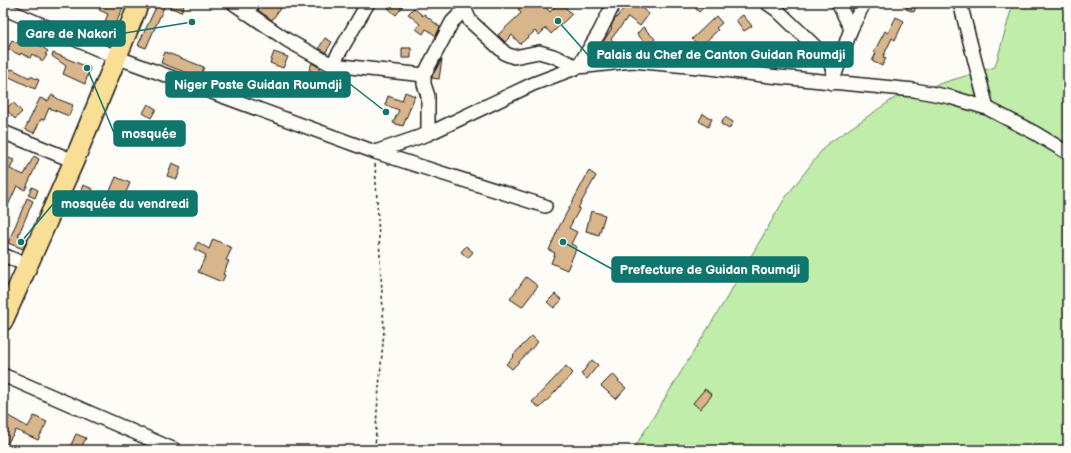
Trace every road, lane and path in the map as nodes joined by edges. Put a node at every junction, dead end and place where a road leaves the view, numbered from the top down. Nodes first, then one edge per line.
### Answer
1 (139, 3) edge
2 (233, 3) edge
3 (368, 3) edge
4 (614, 3) edge
5 (767, 3) edge
6 (838, 3) edge
7 (864, 3) edge
8 (960, 3) edge
9 (464, 6) edge
10 (3, 8) edge
11 (250, 8) edge
12 (851, 29) junction
13 (116, 57) junction
14 (332, 65) junction
15 (578, 67) junction
16 (424, 75) junction
17 (832, 82) junction
18 (987, 108) junction
19 (3, 132) edge
20 (428, 134) junction
21 (375, 152) junction
22 (1068, 153) edge
23 (74, 161) junction
24 (545, 206) dead end
25 (3, 255) edge
26 (27, 265) junction
27 (3, 321) edge
28 (3, 375) edge
29 (175, 450) edge
30 (375, 450) edge

1 - 13 highway
2 - 11 street
3 - 14 street
4 - 15 street
5 - 17 street
6 - 12 street
7 - 12 street
8 - 18 street
9 - 15 street
9 - 16 street
10 - 13 street
11 - 14 street
12 - 17 street
13 - 21 street
13 - 23 highway
14 - 16 street
15 - 17 street
15 - 20 street
16 - 20 street
17 - 18 street
18 - 22 street
19 - 23 street
20 - 21 street
21 - 24 street
21 - 30 path
23 - 26 highway
25 - 26 street
26 - 27 highway
28 - 29 street

